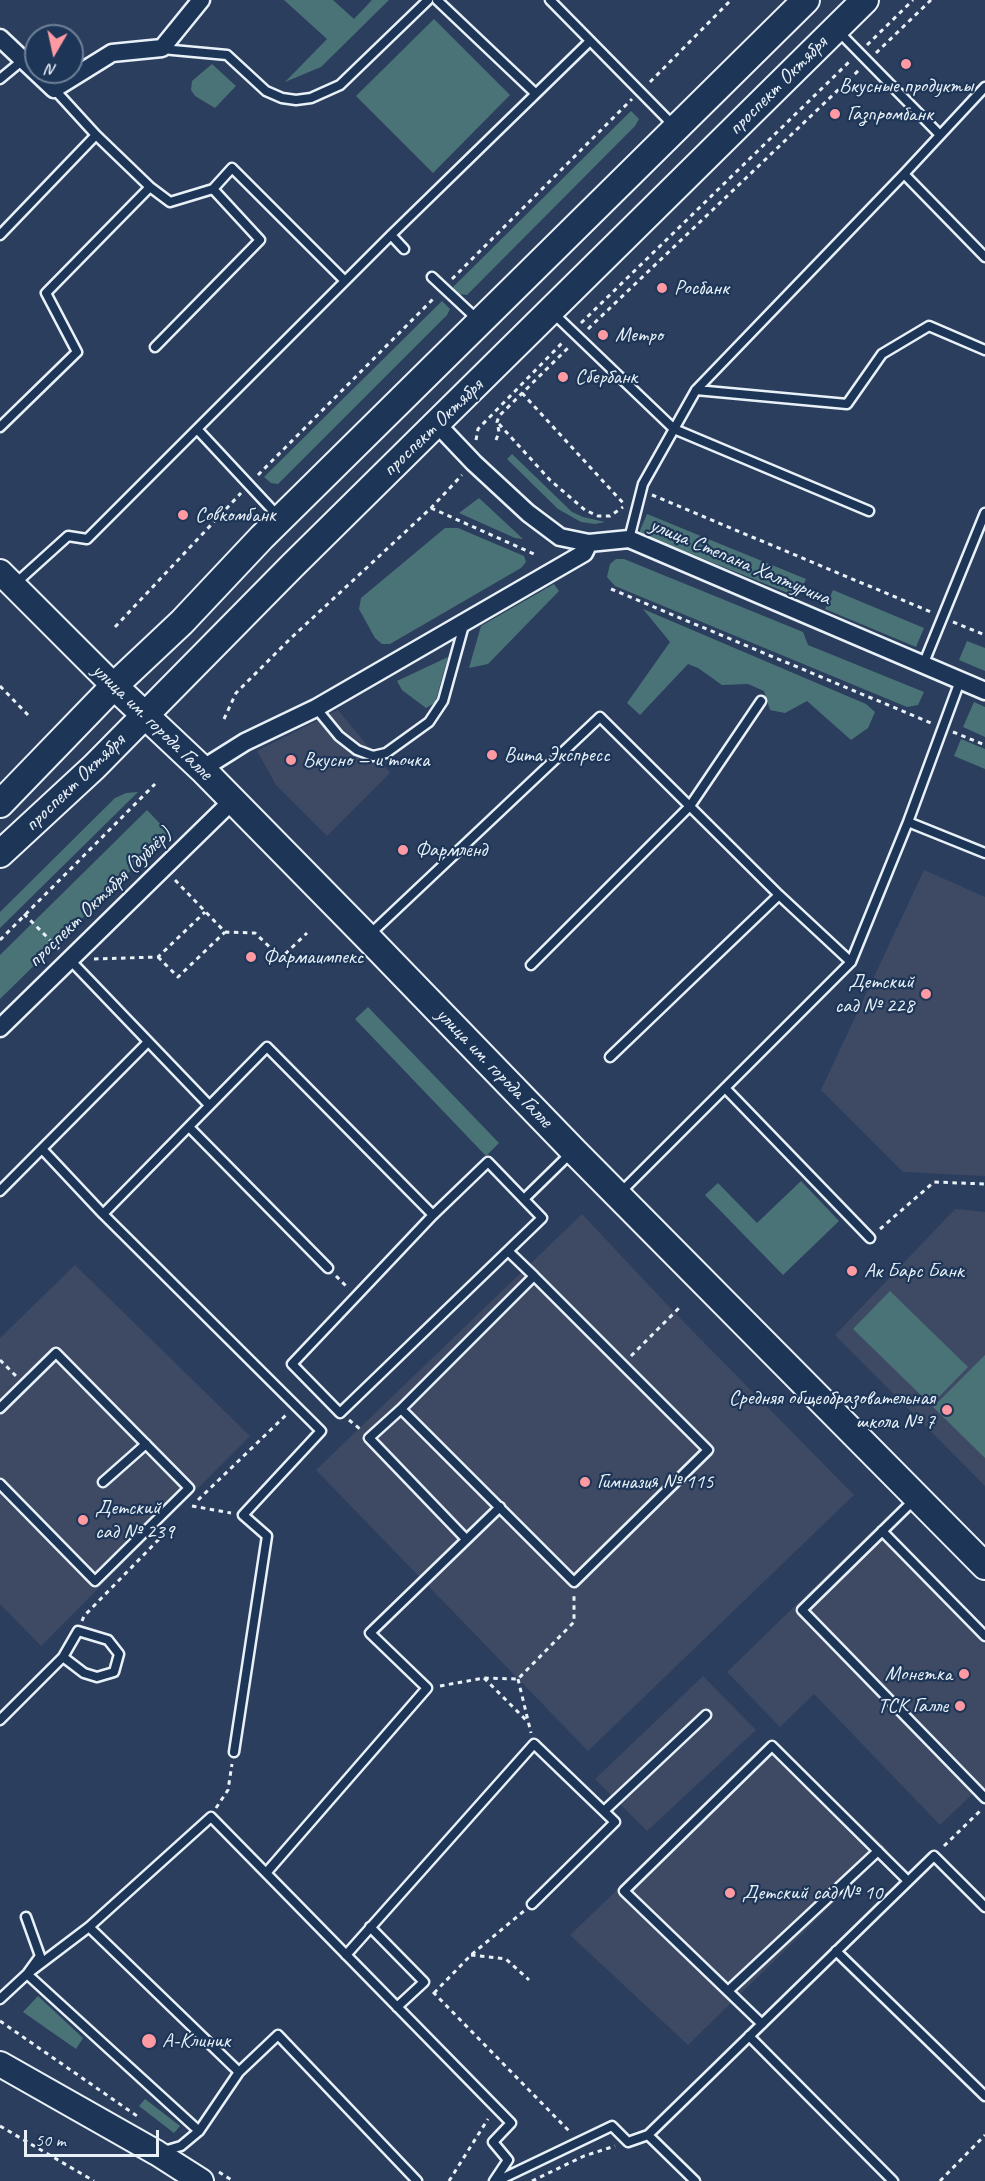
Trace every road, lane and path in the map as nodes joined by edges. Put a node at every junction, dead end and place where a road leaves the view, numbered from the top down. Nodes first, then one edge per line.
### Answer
1 (201, 0) edge
2 (428, 0) edge
3 (437, 0) edge
4 (550, 0) edge
5 (731, 0) edge
6 (807, 0) edge
7 (865, 0) edge
8 (913, 0) edge
9 (931, 0) edge
10 (836, 29) junction
11 (0, 38) edge
12 (590, 41) junction
13 (162, 48) junction
14 (859, 52) junction
15 (24, 59) joint
16 (868, 61) junction
17 (0, 79) edge
18 (49, 84) edge
19 (985, 87) edge
20 (54, 89) junction
21 (640, 92) junction
22 (535, 93) junction
23 (676, 128) junction
24 (96, 135) junction
25 (940, 135) junction
26 (904, 174) junction
27 (150, 187) junction
28 (213, 189) junction
29 (0, 235) edge
30 (391, 235) junction
31 (404, 249) dead end
32 (985, 257) edge
33 (432, 277) dead end
34 (345, 281) junction
35 (443, 288) junction
36 (552, 311) junction
37 (481, 322) junction
38 (576, 334) junction
39 (155, 347) dead end
40 (985, 350) edge
41 (696, 390) junction
42 (522, 393) junction
43 (497, 422) junction
44 (437, 424) junction
45 (0, 427) edge
46 (197, 429) junction
47 (674, 429) junction
48 (496, 440) dead end
49 (476, 456) junction
50 (249, 485) junction
51 (641, 490) junction
52 (625, 505) junction
53 (431, 508) junction
54 (869, 511) dead end
55 (985, 513) edge
56 (281, 519) junction
57 (262, 537) junction
58 (628, 538) junction
59 (589, 543) junction
60 (534, 554) dead end
61 (292, 566) junction
62 (6, 579) edge
63 (611, 589) dead end
64 (942, 617) junction
65 (465, 622) junction
66 (115, 627) dead end
67 (985, 635) edge
68 (923, 665) junction
69 (960, 681) junction
70 (0, 686) edge
71 (114, 686) junction
72 (985, 691) edge
73 (761, 700) dead end
74 (316, 708) junction
75 (28, 715) dead end
76 (144, 716) junction
77 (224, 719) dead end
78 (942, 727) junction
79 (985, 745) edge
80 (202, 769) junction
81 (154, 784) dead end
82 (232, 801) junction
83 (0, 804) edge
84 (690, 806) junction
85 (908, 822) junction
86 (985, 853) edge
87 (0, 855) edge
88 (164, 868) junction
89 (779, 895) junction
90 (205, 912) junction
91 (24, 915) junction
92 (225, 932) junction
93 (307, 933) dead end
94 (367, 937) junction
95 (0, 940) edge
96 (158, 957) junction
97 (70, 960) junction
98 (851, 962) junction
99 (531, 965) dead end
100 (0, 1028) edge
101 (148, 1042) junction
102 (609, 1058) dead end
103 (725, 1088) junction
104 (209, 1105) junction
105 (189, 1126) junction
106 (42, 1149) junction
107 (574, 1150) junction
108 (985, 1184) edge
109 (0, 1191) edge
110 (617, 1195) junction
111 (524, 1200) junction
112 (103, 1214) junction
113 (433, 1215) junction
114 (870, 1238) joint
115 (508, 1251) junction
116 (328, 1268) joint
117 (534, 1276) junction
118 (356, 1296) junction
119 (679, 1308) dead end
120 (0, 1360) edge
121 (622, 1365) junction
122 (24, 1384) junction
123 (296, 1406) junction
124 (0, 1408) edge
125 (401, 1409) junction
126 (340, 1413) junction
127 (369, 1438) junction
128 (146, 1444) junction
129 (103, 1482) dead end
130 (0, 1484) edge
131 (917, 1497) junction
132 (500, 1507) junction
133 (243, 1515) junction
134 (170, 1528) dead end
135 (882, 1531) junction
136 (466, 1539) junction
137 (985, 1566) edge
138 (574, 1582) junction
139 (78, 1631) junction
140 (985, 1636) edge
141 (63, 1657) junction
142 (484, 1678) junction
143 (518, 1679) junction
144 (427, 1688) junction
145 (706, 1715) dead end
146 (0, 1720) edge
147 (528, 1721) junction
148 (534, 1744) junction
149 (234, 1752) joint
150 (985, 1798) edge
151 (985, 1806) edge
152 (604, 1811) junction
153 (211, 1817) junction
154 (878, 1851) junction
155 (934, 1856) junction
156 (266, 1873) junction
157 (908, 1881) junction
158 (532, 1904) joint
159 (985, 1908) edge
160 (26, 1917) dead end
161 (89, 1927) junction
162 (370, 1927) junction
163 (836, 1951) junction
164 (346, 1955) junction
165 (471, 1955) junction
166 (27, 1974) junction
167 (529, 1980) dead end
168 (424, 1982) junction
169 (728, 1991) junction
170 (434, 1993) junction
171 (0, 1999) edge
172 (397, 2007) junction
173 (0, 2021) edge
174 (762, 2024) junction
175 (749, 2036) junction
176 (0, 2064) edge
177 (239, 2072) junction
178 (985, 2096) edge
179 (495, 2108) junction
180 (143, 2120) dead end
181 (0, 2126) edge
182 (199, 2131) junction
183 (648, 2135) junction
184 (985, 2135) edge
185 (579, 2141) junction
186 (628, 2142) junction
187 (157, 2153) junction
188 (208, 2175) edge
189 (94, 2181) edge
190 (233, 2181) edge
191 (417, 2181) edge
192 (449, 2181) edge
193 (495, 2181) edge
194 (532, 2181) edge
195 (695, 2181) edge
196 (892, 2181) edge
197 (940, 2181) edge

1 - 13 street
2 - 13 lane
3 - 22 lane
4 - 12 lane
5 - 21 path
6 - 23 main road, проспект Октября
7 - 10 main road, проспект Октября
8 - 14 path
9 - 16 path
10 - 14 lane
10 - 36 main road, проспект Октября
11 - 15 street
12 - 21 lane
12 - 22 lane
13 - 20 street
14 - 16 lane
14 - 38 path
15 - 17 lane
16 - 25 lane
16 - 38 path
18 - 20 street
19 - 25 lane
20 - 24 lane
21 - 23 lane
21 - 35 path
22 - 30 lane
23 - 37 main road, проспект Октября
24 - 27 lane
24 - 29 lane
25 - 26 lane
26 - 32 lane
26 - 41 lane
27 - 28 lane
27 - 45 lane
28 - 34 lane
28 - 39 lane
30 - 31 lane
30 - 34 lane
33 - 35 lane
34 - 46 lane
35 - 37 lane
35 - 50 path
36 - 38 lane
36 - 44 main road, проспект Октября
37 - 56 main road, проспект Октября
38 - 42 path
38 - 47 lane
38 - 49 path
40 - 41 lane
41 - 47 lane
42 - 43 path
42 - 52 path
43 - 48 path
43 - 52 path
44 - 49 street, улица Степана Халтурина
44 - 61 main road, проспект Октября
46 - 50 lane
46 - 62 lane
47 - 51 lane
47 - 54 lane
49 - 53 path
49 - 59 street, улица Степана Халтурина
50 - 56 lane
50 - 66 path
51 - 52 path
51 - 58 lane
51 - 64 path
53 - 60 path
53 - 77 path
55 - 64 lane
56 - 57 main road, проспект Октября
57 - 61 main road
57 - 71 main road, проспект Октября
58 - 59 street, улица Степана Халтурина
58 - 68 street, улица Степана Халтурина
59 - 65 street
61 - 76 main road, проспект Октября
62 - 71 street, улица им. города Галле
63 - 78 path
64 - 67 path
64 - 68 lane
65 - 74 street
65 - 74 lane
68 - 69 street, улица Степана Халтурина
69 - 72 street, улица Степана Халтурина
69 - 78 lane
70 - 75 path
71 - 76 main road, улица им. города Галле
71 - 83 main road, проспект Октября
73 - 84 lane
74 - 80 street
76 - 80 main road, улица им. города Галле
76 - 87 main road, проспект Октября
78 - 79 path
78 - 85 lane
80 - 82 main road, улица им. города Галле
81 - 91 path
82 - 88 street, проспект Октября (дублёр)
82 - 94 main road, улица им. города Галле
84 - 89 lane
84 - 94 lane
84 - 99 lane
85 - 86 lane
85 - 98 lane
88 - 90 path
88 - 97 street, проспект Октября (дублёр)
89 - 98 lane
89 - 102 lane
90 - 92 path
90 - 96 path
91 - 95 path
91 - 97 path
92 - 93 path
92 - 96 path
94 - 107 main road, улица им. города Галле
96 - 97 path
97 - 100 street, проспект Октября (дублёр)
97 - 101 lane
98 - 103 lane
101 - 104 lane
101 - 106 lane
103 - 110 lane
103 - 114 lane
104 - 105 lane
104 - 113 lane
105 - 112 lane
105 - 116 lane
106 - 109 lane
106 - 112 lane
107 - 110 main road, улица им. города Галле
107 - 111 lane
108 - 114 path
110 - 131 main road, улица им. города Галле
111 - 113 lane
111 - 115 lane
112 - 123 lane
113 - 118 lane
115 - 117 lane
115 - 126 lane
116 - 118 path
117 - 121 lane
117 - 125 lane
118 - 126 lane
119 - 121 path
120 - 122 path
121 - 138 lane
122 - 124 lane
122 - 128 lane
123 - 133 lane
123 - 133 path
125 - 127 lane
125 - 132 lane
126 - 127 path
127 - 136 lane
128 - 129 lane
128 - 130 lane
131 - 135 lane
131 - 137 main road, улица им. города Галле
132 - 136 lane
132 - 138 lane
133 - 149 lane
134 - 139 path
135 - 140 lane
135 - 150 lane
136 - 144 lane
138 - 143 path
139 - 141 lane
139 - 141 lane
141 - 146 lane
142 - 143 path
142 - 144 path
142 - 147 path
143 - 147 path
144 - 156 lane
145 - 152 lane
147 - 148 path
148 - 152 lane
148 - 162 lane
149 - 153 path
151 - 155 path
152 - 158 lane
153 - 156 lane
153 - 161 lane
154 - 157 lane
154 - 169 lane
154 - 169 lane
155 - 157 lane
155 - 159 lane
156 - 164 lane
157 - 163 lane
158 - 165 path
160 - 166 lane
161 - 166 lane
161 - 177 lane
162 - 164 lane
162 - 168 lane
163 - 174 lane
163 - 178 lane
164 - 172 lane
165 - 167 path
165 - 170 path
166 - 171 lane
166 - 182 lane
168 - 170 path
168 - 172 lane
169 - 174 lane
170 - 185 path
172 - 179 lane
173 - 180 path
174 - 175 lane
175 - 183 lane
175 - 196 lane
176 - 187 street
177 - 182 lane
177 - 191 lane
179 - 192 path
179 - 193 lane
181 - 189 path
182 - 187 lane
183 - 186 lane
183 - 195 lane
184 - 197 path
185 - 186 lane
185 - 193 lane
186 - 194 path
187 - 188 street
188 - 190 path

